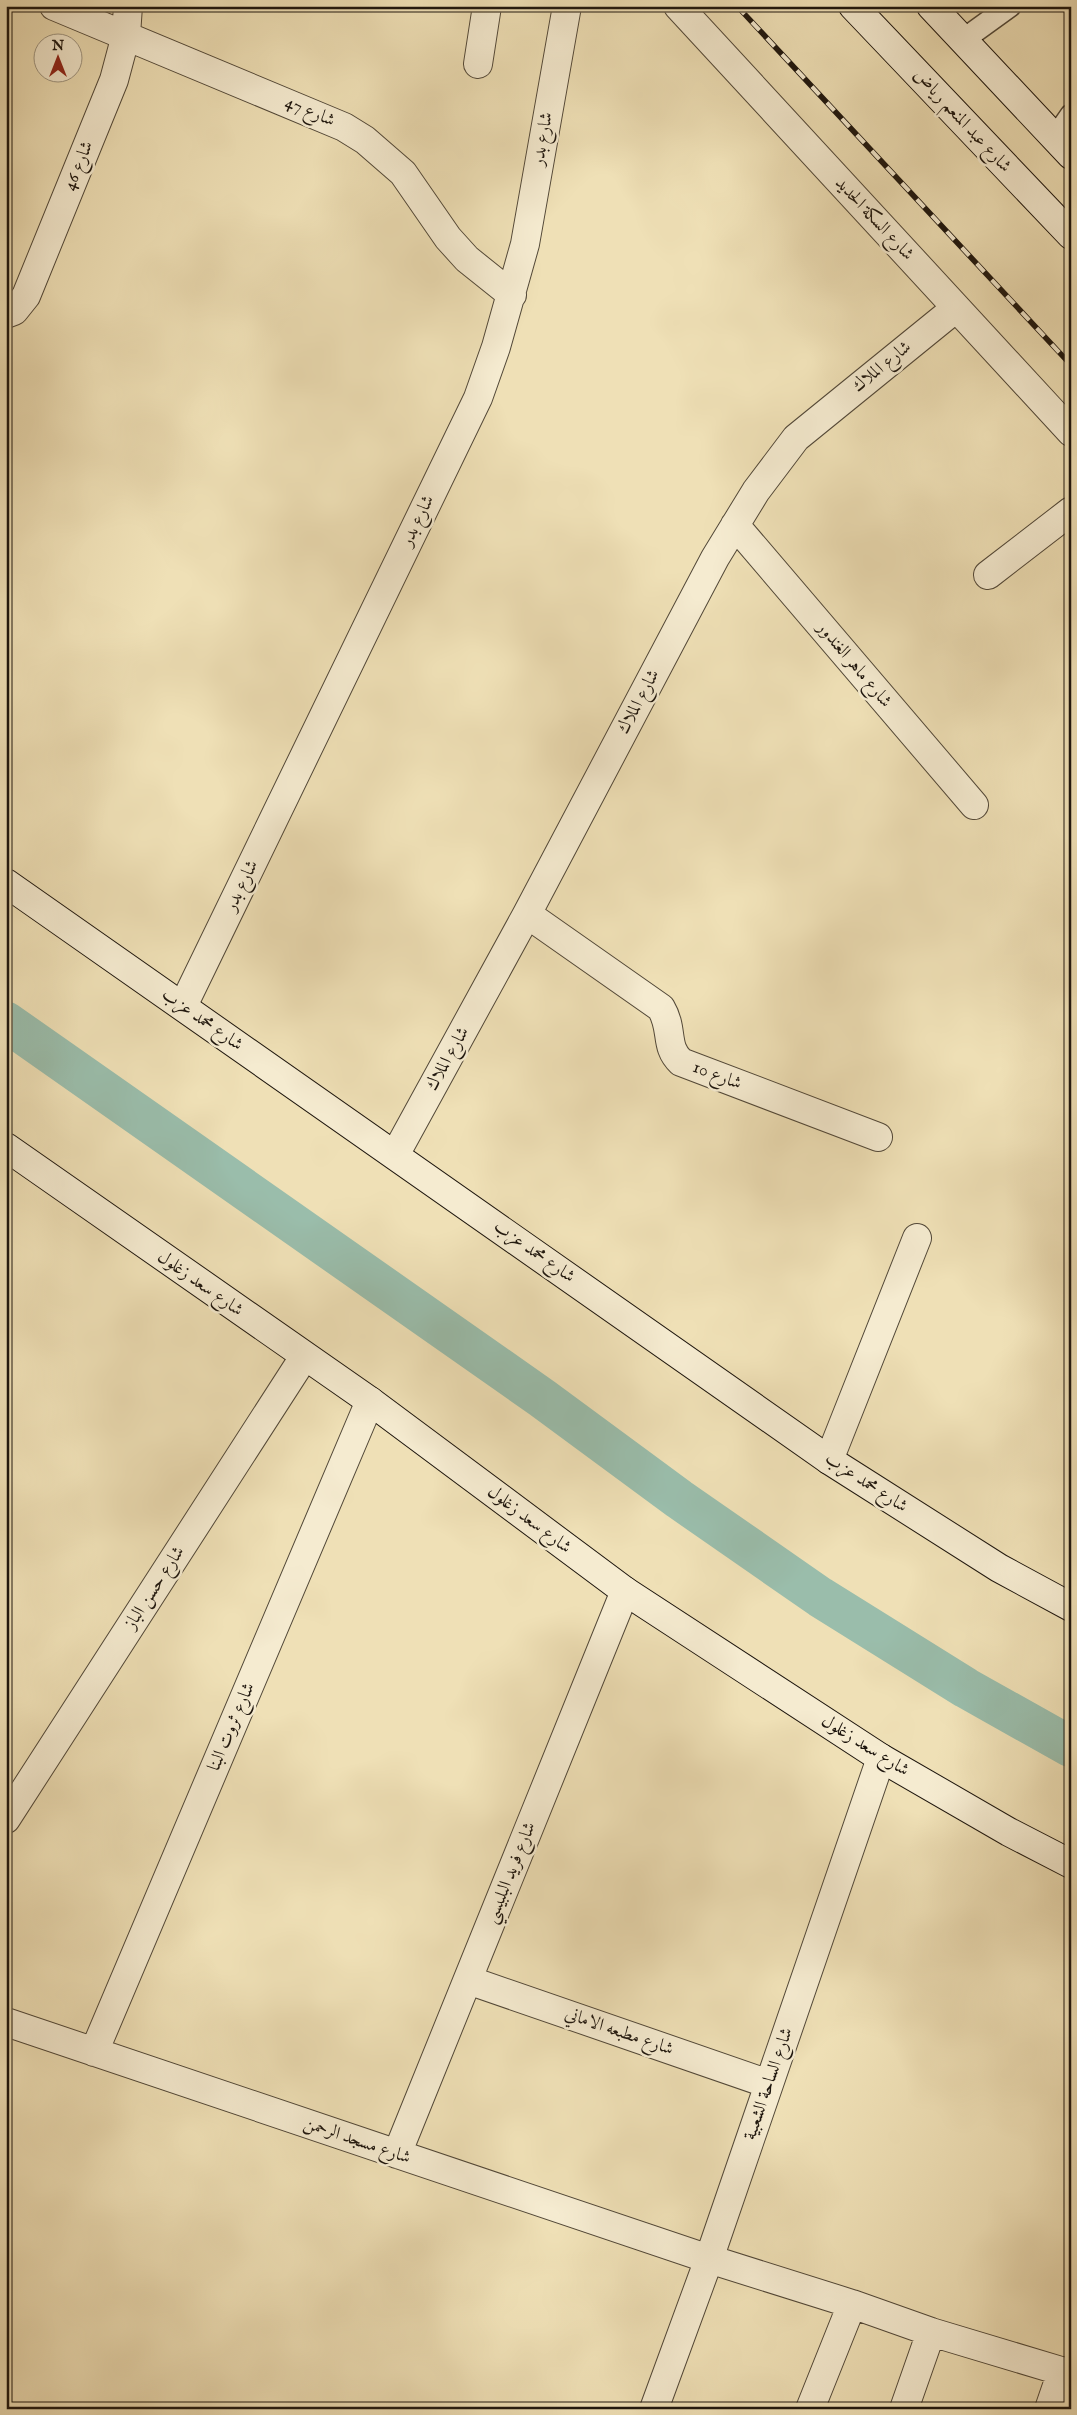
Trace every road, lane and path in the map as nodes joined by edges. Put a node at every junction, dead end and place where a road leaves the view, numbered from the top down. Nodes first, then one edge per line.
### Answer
1 (54, 6) edge
2 (128, 6) edge
3 (487, 6) edge
4 (567, 6) edge
5 (678, 6) edge
6 (854, 6) edge
7 (931, 6) edge
8 (1010, 6) edge
9 (126, 35) junction
10 (963, 40) junction
11 (478, 64) dead end
12 (1071, 115) edge
13 (1063, 146) edge
14 (1071, 235) edge
15 (512, 295) junction
16 (956, 308) junction
17 (6, 314) edge
18 (1071, 432) edge
19 (1071, 510) edge
20 (734, 524) junction
21 (988, 575) dead end
22 (974, 806) dead end
23 (6, 883) edge
24 (527, 914) junction
25 (183, 1006) junction
26 (878, 1137) dead end
27 (6, 1147) edge
28 (395, 1155) junction
29 (917, 1238) dead end
30 (304, 1357) junction
31 (370, 1401) junction
32 (829, 1460) junction
33 (625, 1591) junction
34 (1071, 1607) edge
35 (881, 1758) junction
36 (6, 1819) edge
37 (1071, 1864) edge
38 (468, 1980) junction
39 (6, 2022) edge
40 (94, 2052) junction
41 (769, 2084) junction
42 (397, 2154) junction
43 (709, 2259) junction
44 (852, 2304) junction
45 (931, 2332) junction
46 (1066, 2373) edge
47 (654, 2409) edge
48 (810, 2409) edge
49 (904, 2409) edge
50 (1049, 2409) edge

1 - 9 street, شارع 47
2 - 9 street, شارع 46
3 - 11 street
4 - 15 street, شارع بدر
5 - 16 street, شارع السكة الحديد
6 - 14 street, شارع عبد المنعم رياض
7 - 10 street
8 - 10 lane
9 - 15 street, شارع 47
9 - 17 street, شارع 46
10 - 13 street
12 - 13 lane
15 - 25 street, شارع بدر
16 - 18 street, شارع السكة الحديد
16 - 20 street, شارع الملاك
19 - 21 street
20 - 22 street, شارع ماهر الغندور
20 - 24 street, شارع الملاك
23 - 25 street, شارع محمد عزب
24 - 26 street, شارع 10
24 - 28 street, شارع الملاك
25 - 28 street, شارع محمد عزب
27 - 30 street, شارع سعد زغلول
28 - 32 street, شارع محمد عزب
29 - 32 street
30 - 31 street, شارع سعد زغلول
30 - 36 street, شارع حسن الباز
31 - 33 street, شارع سعد زغلول
31 - 40 street, شارع ثروت البنا
32 - 34 street, شارع محمد عزب
33 - 35 street, شارع سعد زغلول
33 - 38 street, شارع فريد البلبيسي
35 - 37 street, شارع سعد زغلول
35 - 41 street, شارع الساحة الشعبية
38 - 41 street, شارع مطبعه الاماني
38 - 42 street, شارع فريد البلبيسي
39 - 40 street, شارع مسجد الرحمن
40 - 42 street, شارع مسجد الرحمن
41 - 43 street, شارع الساحة الشعبية
42 - 43 street, شارع مسجد الرحمن
43 - 44 street, شارع مسجد الرحمن
43 - 47 street, شارع الساحة الشعبية
44 - 45 street, شارع مسجد الرحمن
44 - 48 street
45 - 46 street, شارع مسجد الرحمن
45 - 49 street
46 - 50 street

